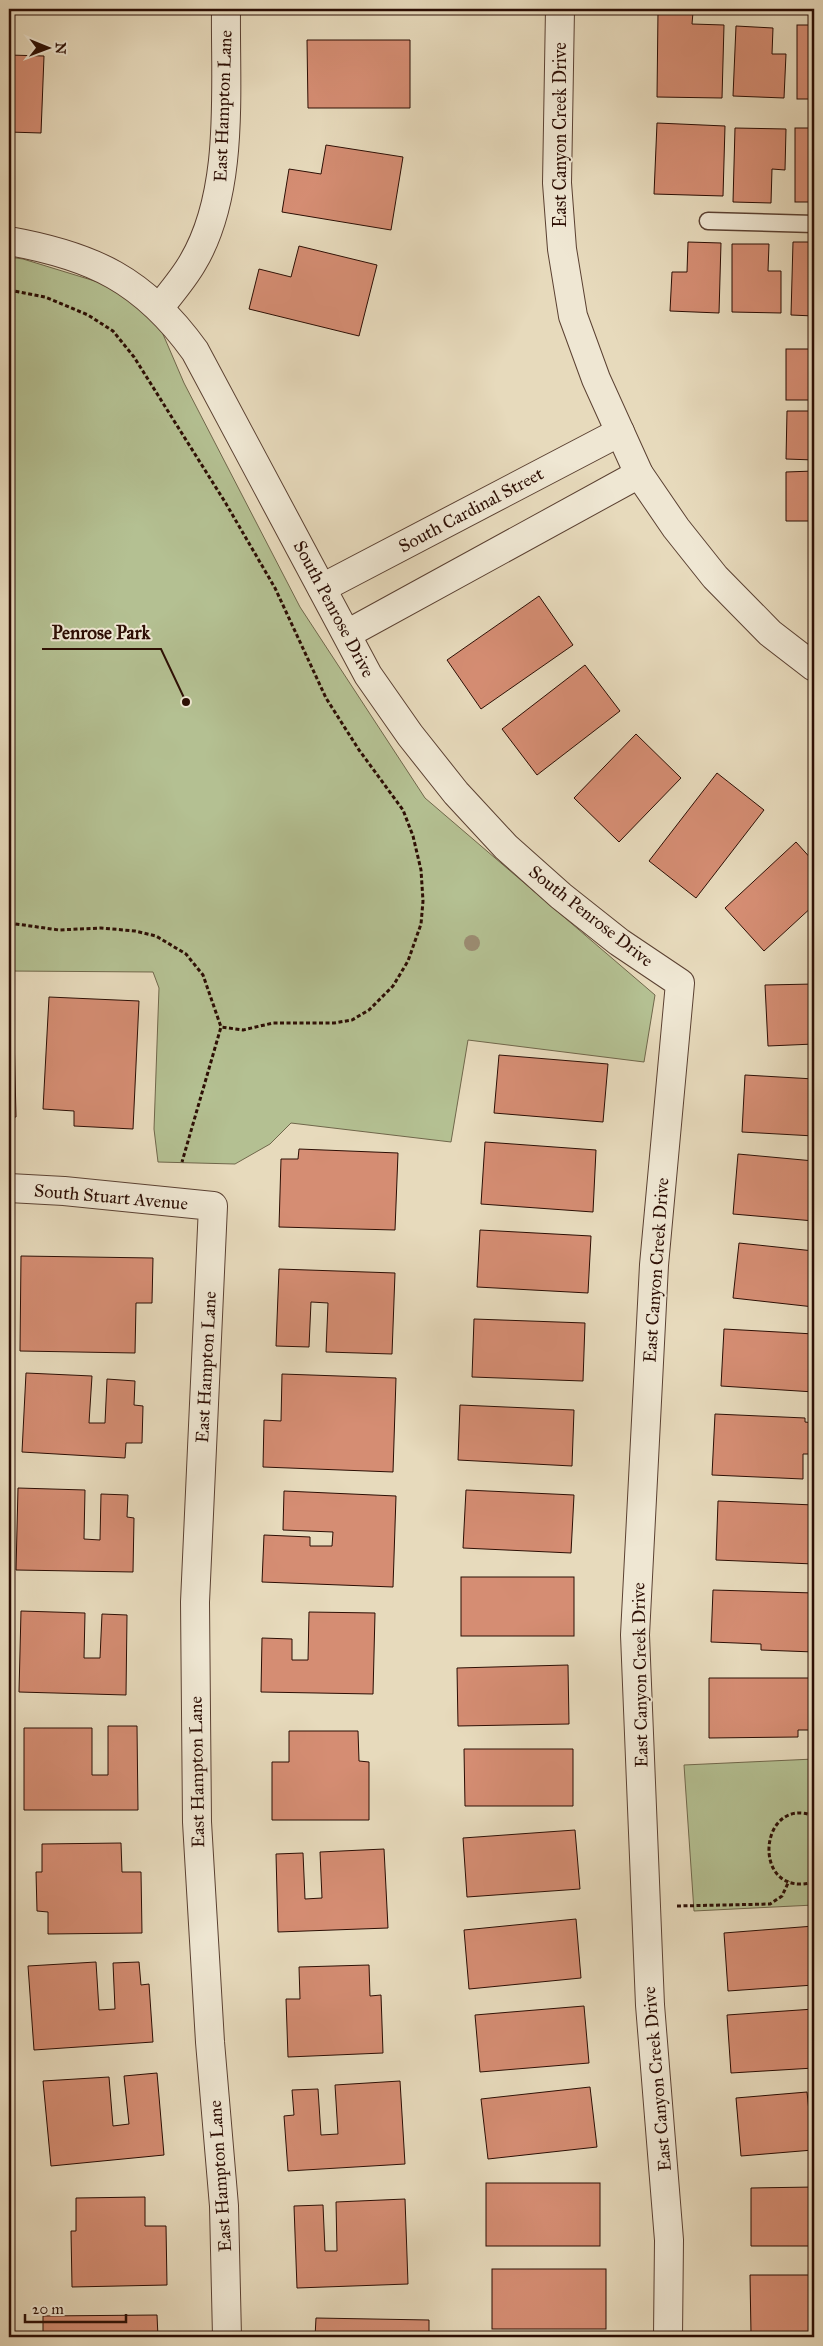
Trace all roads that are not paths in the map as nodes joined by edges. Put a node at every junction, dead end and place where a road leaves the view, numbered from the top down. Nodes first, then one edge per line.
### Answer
1 (226, 9) edge
2 (560, 9) edge
3 (708, 221) dead end
4 (814, 224) edge
5 (9, 242) edge
6 (159, 308) junction
7 (620, 432) junction
8 (639, 474) junction
9 (322, 588) junction
10 (347, 634) junction
11 (814, 667) edge
12 (680, 982) joint
13 (9, 1188) edge
14 (213, 1206) joint
15 (227, 2337) edge
16 (668, 2337) edge

1 - 6 street, East Hampton Lane
2 - 7 street, East Canyon Creek Drive
3 - 4 lane
5 - 6 street, South Penrose Drive
6 - 9 street, South Penrose Drive
7 - 8 street, East Canyon Creek Drive
7 - 9 street, South Cardinal Street
8 - 10 street
8 - 11 street, East Canyon Creek Drive
9 - 10 street, South Penrose Drive
10 - 12 street, South Penrose Drive
12 - 16 street, East Canyon Creek Drive
13 - 14 street, South Stuart Avenue
14 - 15 street, East Hampton Lane

